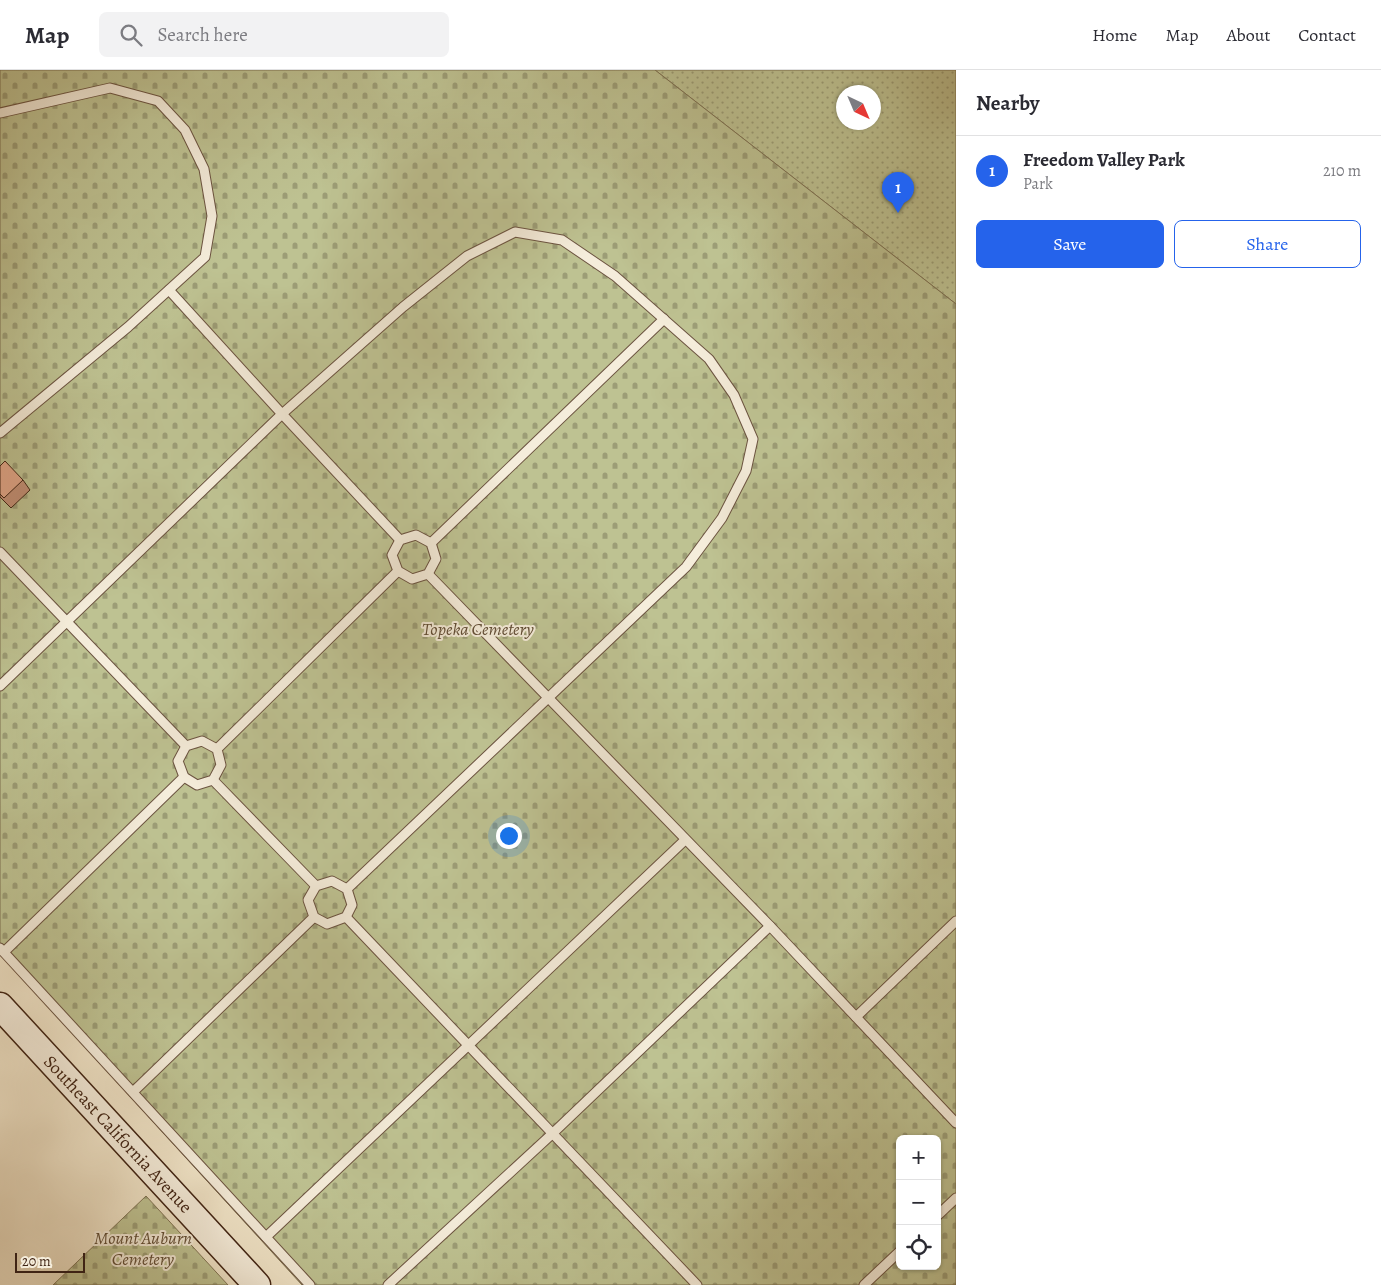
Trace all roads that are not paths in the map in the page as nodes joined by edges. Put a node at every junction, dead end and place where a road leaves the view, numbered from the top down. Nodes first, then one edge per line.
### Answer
1 (0, 113) edge
2 (169, 290) junction
3 (664, 319) junction
4 (282, 414) junction
5 (0, 433) edge
6 (400, 540) junction
7 (431, 543) junction
8 (0, 552) edge
9 (398, 571) junction
10 (428, 574) junction
11 (66, 622) junction
12 (0, 686) edge
13 (548, 698) junction
14 (186, 746) junction
15 (217, 749) junction
16 (184, 778) junction
17 (213, 780) junction
18 (685, 840) junction
19 (316, 886) junction
20 (347, 889) junction
21 (314, 918) junction
22 (346, 918) junction
23 (956, 921) edge
24 (770, 926) junction
25 (2, 950) edge
26 (0, 1006) edge
27 (856, 1017) junction
28 (468, 1046) junction
29 (133, 1092) junction
30 (956, 1123) edge
31 (552, 1134) junction
32 (956, 1198) edge
33 (941, 1212) edge
34 (266, 1237) junction
35 (896, 1255) edge
36 (257, 1285) edge
37 (310, 1285) edge
38 (388, 1285) edge
39 (697, 1285) edge
40 (864, 1285) edge

1 - 2 lane
2 - 4 lane
2 - 5 lane
3 - 4 lane
3 - 7 lane
3 - 13 lane
4 - 6 lane
4 - 11 lane
6 - 7 lane
6 - 9 lane
7 - 10 lane
8 - 11 lane
9 - 10 lane
9 - 15 lane
10 - 13 lane
11 - 12 lane
11 - 14 lane
13 - 18 lane
13 - 20 lane
14 - 15 lane
14 - 16 lane
15 - 17 lane
16 - 17 lane
16 - 25 lane
17 - 19 lane
18 - 24 lane
18 - 28 lane
19 - 20 lane
19 - 21 lane
20 - 22 lane
21 - 22 lane
21 - 29 lane
22 - 28 lane
23 - 27 lane
24 - 27 lane
24 - 31 lane
25 - 29 lane
26 - 36 main road, Southeast California Avenue
27 - 30 lane
28 - 31 lane
28 - 34 lane
29 - 34 lane
31 - 38 lane
31 - 39 lane
32 - 33 lane
34 - 37 lane
35 - 40 lane

